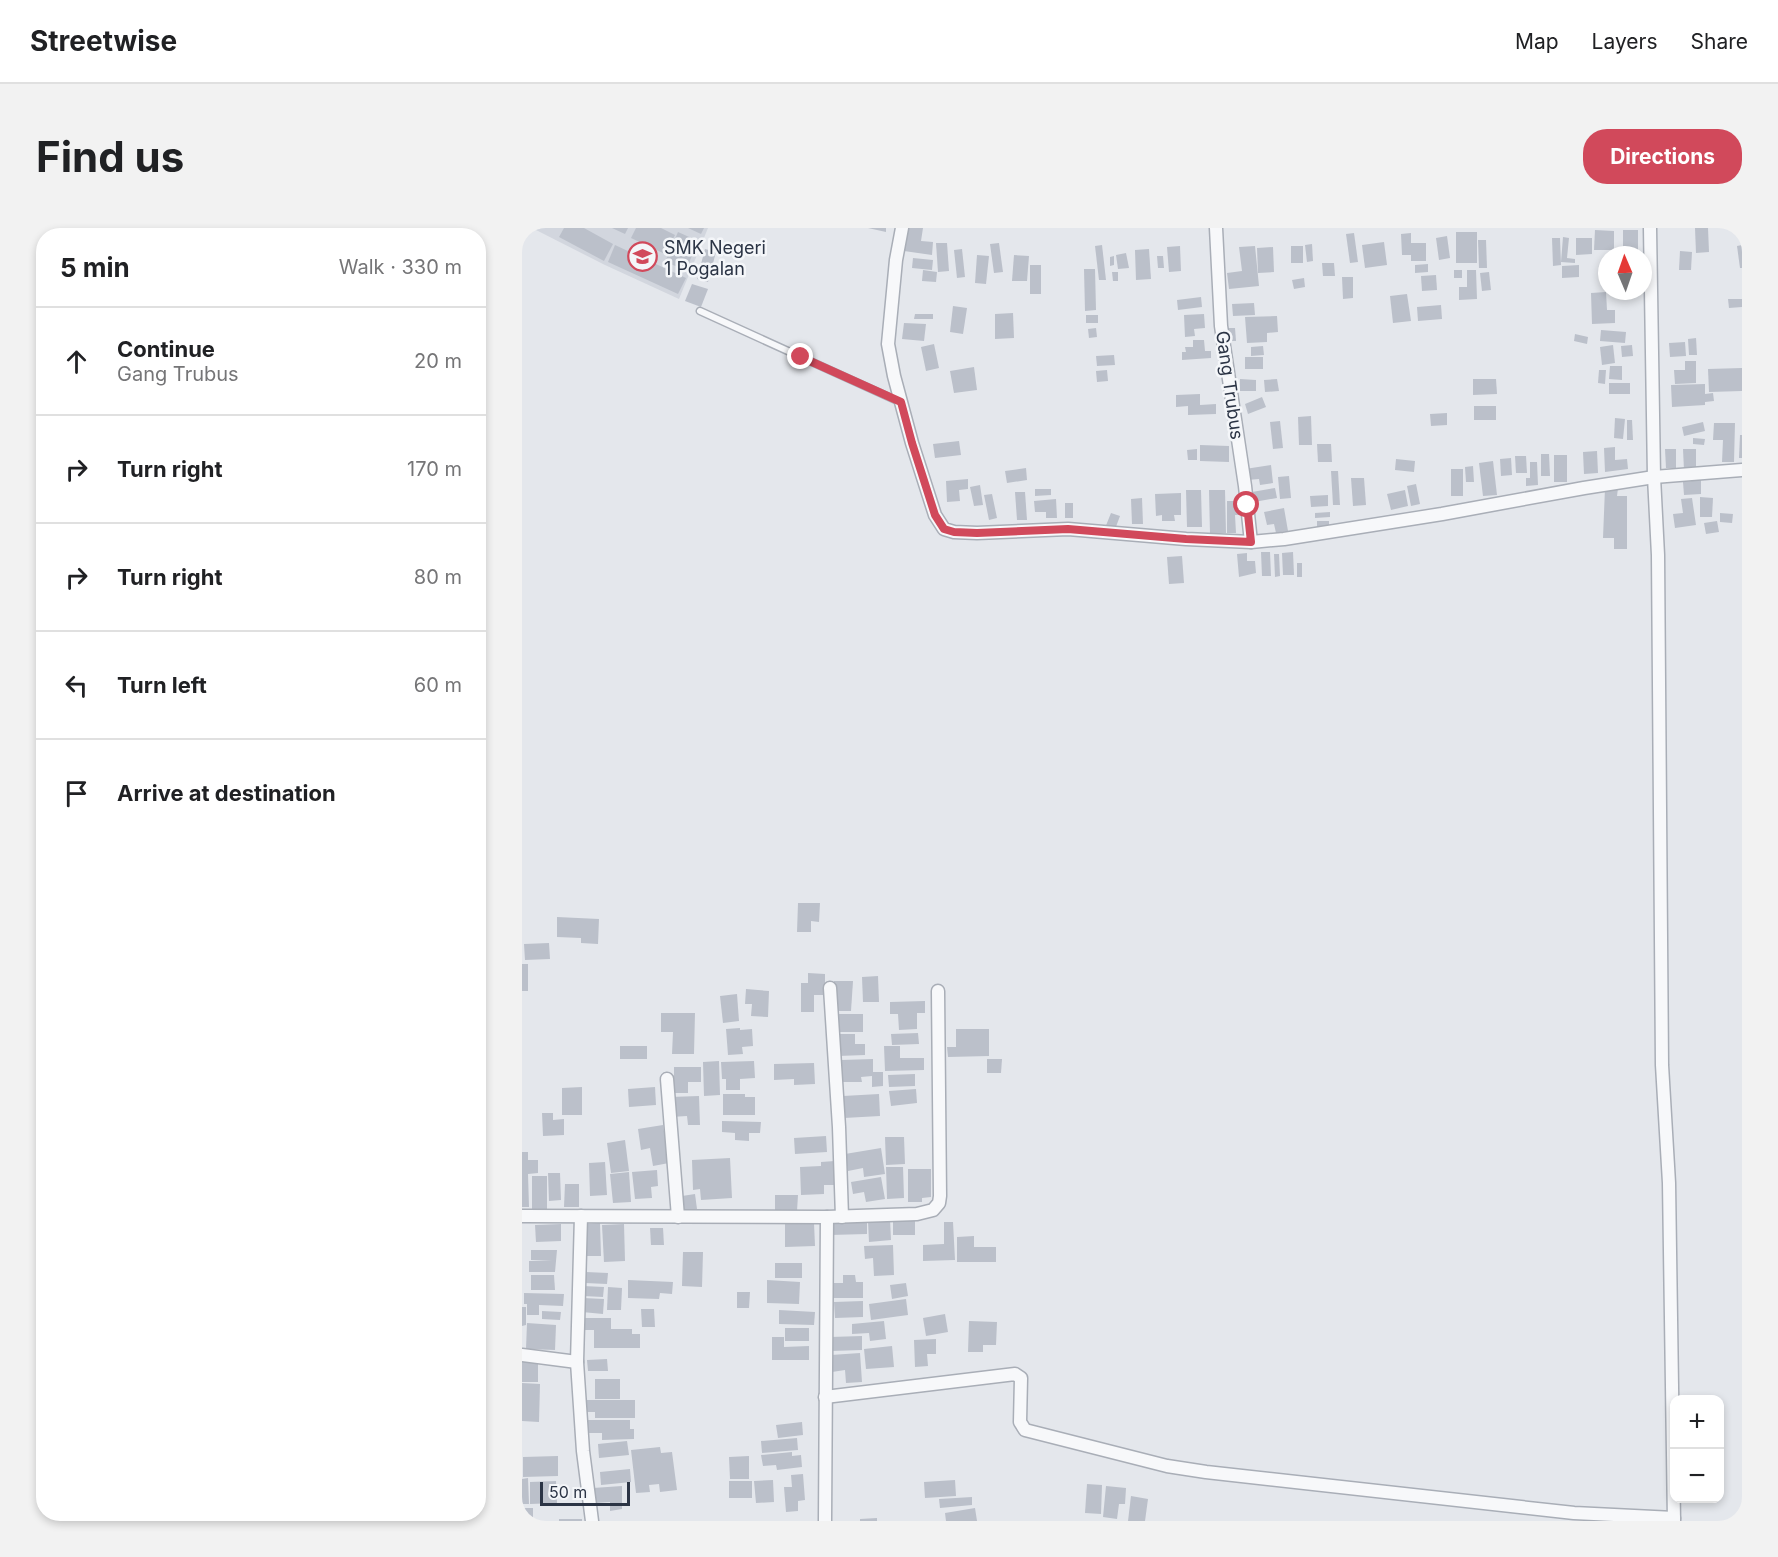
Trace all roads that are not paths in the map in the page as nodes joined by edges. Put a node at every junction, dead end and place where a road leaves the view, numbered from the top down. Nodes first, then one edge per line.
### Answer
1 (902, 228) edge
2 (1216, 228) edge
3 (1650, 228) edge
4 (700, 311) dead end
5 (901, 402) junction
6 (1742, 470) edge
7 (1654, 477) junction
8 (1251, 542) junction
9 (830, 988) dead end
10 (938, 991) dead end
11 (667, 1079) dead end
12 (522, 1216) edge
13 (581, 1216) junction
14 (678, 1216) junction
15 (827, 1217) junction
16 (842, 1217) junction
17 (522, 1355) edge
18 (577, 1362) junction
19 (825, 1397) junction
20 (1674, 1519) edge
21 (592, 1521) edge
22 (825, 1521) edge

1 - 5 street
2 - 8 street, Gang Trubus
3 - 7 street
4 - 5 lane
5 - 8 street
6 - 7 street
7 - 8 street
7 - 20 street
9 - 16 street
10 - 16 street
11 - 14 street
12 - 13 street
13 - 14 street
13 - 18 street
14 - 15 street
15 - 16 street
15 - 19 street
17 - 18 street
18 - 21 street
19 - 20 street
19 - 22 street

